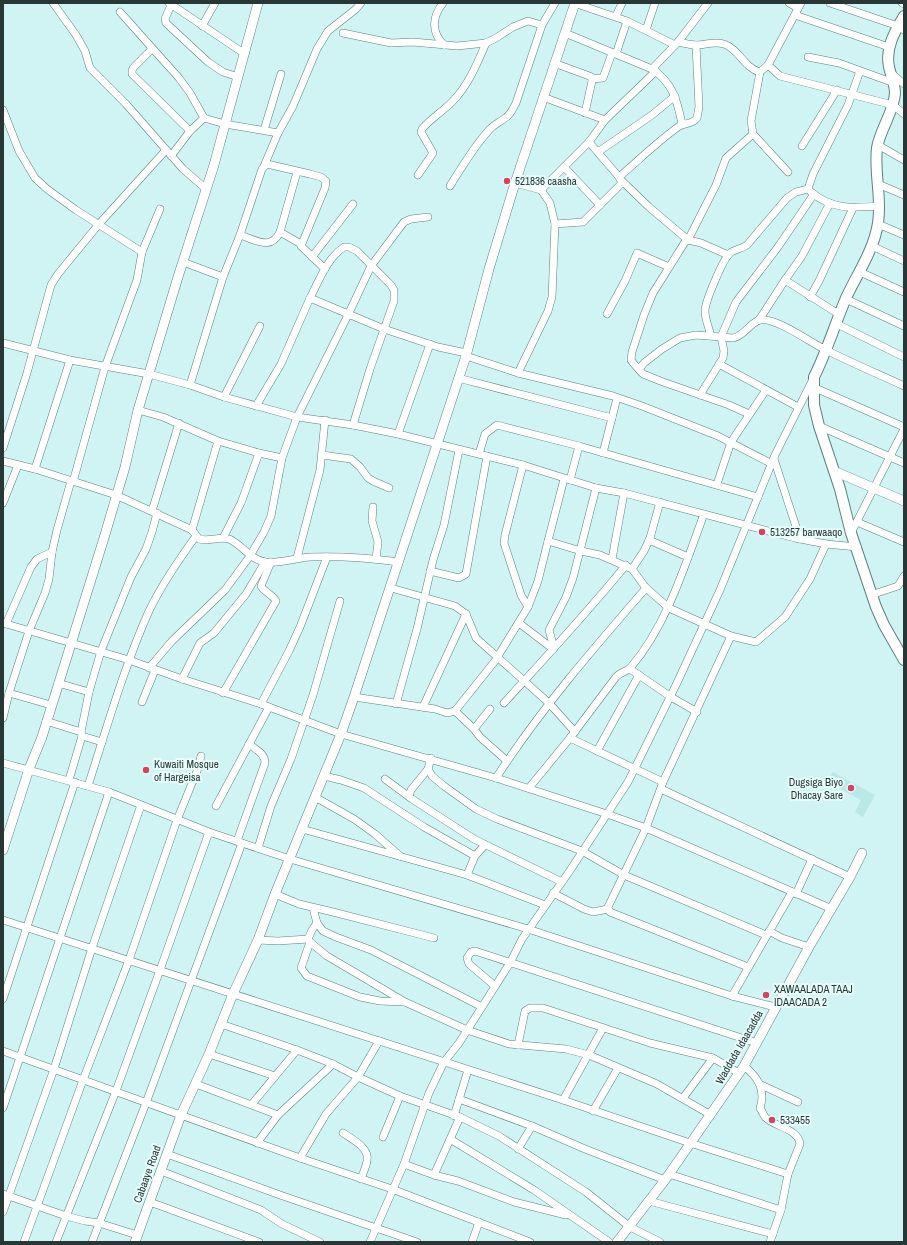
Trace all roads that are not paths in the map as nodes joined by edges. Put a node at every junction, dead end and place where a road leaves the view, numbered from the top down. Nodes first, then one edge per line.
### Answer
1 (53, 3) edge
2 (215, 3) edge
3 (258, 3) edge
4 (361, 3) edge
5 (443, 3) edge
6 (555, 3) edge
7 (575, 3) edge
8 (622, 3) edge
9 (654, 3) edge
10 (708, 3) edge
11 (789, 3) edge
12 (830, 3) edge
13 (170, 4) edge
14 (800, 5) edge
15 (120, 12) dead end
16 (795, 15) junction
17 (616, 16) junction
18 (904, 16) edge
19 (627, 21) junction
20 (542, 25) junction
21 (202, 26) junction
22 (901, 28) edge
23 (646, 30) junction
24 (343, 33) dead end
25 (565, 33) junction
26 (486, 43) junction
27 (676, 43) junction
28 (444, 45) junction
29 (696, 45) junction
30 (889, 47) junction
31 (152, 50) junction
32 (245, 54) junction
33 (614, 54) junction
34 (808, 57) dead end
35 (554, 63) junction
36 (768, 65) junction
37 (654, 70) junction
38 (860, 71) junction
39 (760, 72) junction
40 (281, 74) dead end
41 (238, 77) junction
42 (592, 79) junction
43 (897, 80) edge
44 (837, 90) junction
45 (852, 94) junction
46 (675, 96) junction
47 (543, 97) junction
48 (893, 105) junction
49 (3, 110) edge
50 (585, 113) junction
51 (904, 114) edge
52 (204, 118) junction
53 (605, 120) junction
54 (225, 124) junction
55 (682, 124) junction
56 (264, 130) junction
57 (190, 131) junction
58 (278, 133) junction
59 (753, 134) junction
60 (589, 142) junction
61 (802, 146) dead end
62 (878, 146) junction
63 (166, 150) junction
64 (598, 152) junction
65 (171, 156) junction
66 (904, 160) edge
67 (264, 166) junction
68 (564, 166) junction
69 (296, 172) junction
70 (788, 172) dead end
71 (418, 175) dead end
72 (620, 179) junction
73 (515, 183) junction
74 (878, 184) junction
75 (450, 186) dead end
76 (206, 189) junction
77 (541, 190) junction
78 (811, 192) junction
79 (904, 195) edge
80 (830, 203) junction
81 (353, 204) dead end
82 (600, 205) junction
83 (879, 206) junction
84 (853, 208) junction
85 (160, 209) dead end
86 (428, 217) dead end
87 (99, 224) junction
88 (555, 224) junction
89 (878, 224) junction
90 (280, 232) junction
91 (240, 235) junction
92 (904, 235) edge
93 (688, 240) junction
94 (301, 244) junction
95 (872, 246) junction
96 (142, 252) junction
97 (728, 255) junction
98 (312, 257) junction
99 (904, 260) edge
100 (183, 262) junction
101 (371, 266) junction
102 (669, 267) junction
103 (325, 270) junction
104 (860, 272) junction
105 (223, 276) junction
106 (785, 280) junction
107 (904, 292) edge
108 (810, 297) junction
109 (310, 298) junction
110 (846, 299) junction
111 (607, 314) dead end
112 (348, 315) junction
113 (838, 319) junction
114 (759, 320) junction
115 (260, 326) dead end
116 (904, 326) edge
117 (384, 329) junction
118 (711, 336) junction
119 (721, 337) junction
120 (3, 343) edge
121 (430, 344) junction
122 (32, 350) junction
123 (826, 350) junction
124 (466, 355) junction
125 (904, 357) edge
126 (70, 360) junction
127 (719, 364) junction
128 (105, 367) junction
129 (639, 369) junction
130 (518, 372) junction
131 (149, 374) junction
132 (814, 377) junction
133 (458, 378) junction
134 (190, 385) junction
135 (904, 386) edge
136 (813, 387) junction
137 (766, 390) junction
138 (700, 395) junction
139 (224, 397) junction
140 (617, 398) junction
141 (256, 406) junction
142 (798, 407) junction
143 (138, 410) junction
144 (749, 414) junction
145 (297, 417) junction
146 (612, 418) junction
147 (325, 420) junction
148 (179, 423) junction
149 (353, 424) junction
150 (819, 426) junction
151 (904, 428) edge
152 (398, 434) junction
153 (218, 440) junction
154 (731, 442) junction
155 (437, 443) junction
156 (579, 446) junction
157 (3, 448) edge
158 (459, 450) junction
159 (602, 453) junction
160 (260, 454) junction
161 (479, 454) junction
162 (322, 455) junction
163 (487, 456) junction
164 (282, 458) junction
165 (890, 458) junction
166 (3, 461) edge
167 (773, 461) junction
168 (904, 463) edge
169 (18, 465) junction
170 (522, 465) junction
171 (35, 469) junction
172 (834, 471) junction
173 (567, 479) junction
174 (72, 481) junction
175 (717, 484) junction
176 (389, 488) dead end
177 (596, 488) junction
178 (874, 489) junction
179 (624, 493) junction
180 (116, 495) junction
181 (758, 497) junction
182 (904, 501) edge
183 (660, 502) junction
184 (3, 503) edge
185 (374, 507) dead end
186 (154, 512) junction
187 (704, 514) junction
188 (857, 522) junction
189 (745, 526) junction
190 (194, 533) junction
191 (851, 533) junction
192 (223, 538) junction
193 (800, 539) junction
194 (649, 540) junction
195 (548, 541) junction
196 (904, 542) edge
197 (826, 544) junction
198 (856, 547) junction
199 (581, 551) junction
200 (52, 552) junction
201 (250, 556) junction
202 (327, 557) junction
203 (688, 557) junction
204 (297, 558) junction
205 (376, 558) junction
206 (612, 559) junction
207 (268, 562) junction
208 (399, 562) junction
209 (629, 567) junction
210 (430, 571) junction
211 (904, 576) edge
212 (391, 588) junction
213 (646, 588) junction
214 (871, 595) junction
215 (424, 598) junction
216 (340, 601) dead end
217 (528, 607) junction
218 (668, 608) junction
219 (466, 614) junction
220 (519, 623) junction
221 (4, 624) edge
222 (704, 624) junction
223 (30, 631) junction
224 (731, 636) junction
225 (70, 643) junction
226 (553, 649) junction
227 (101, 651) junction
228 (497, 657) junction
229 (130, 660) junction
230 (904, 660) edge
231 (152, 669) junction
232 (630, 669) junction
233 (639, 675) junction
234 (182, 679) junction
235 (524, 680) junction
236 (58, 683) junction
237 (89, 692) junction
238 (9, 693) junction
239 (223, 693) junction
240 (354, 697) junction
241 (671, 698) junction
242 (142, 702) dead end
243 (504, 703) dead end
244 (549, 703) junction
245 (261, 704) junction
246 (396, 704) junction
247 (51, 705) junction
248 (269, 707) junction
249 (422, 707) junction
250 (490, 708) dead end
251 (455, 711) junction
252 (697, 712) junction
253 (3, 718) edge
254 (304, 720) junction
255 (46, 721) junction
256 (474, 729) junction
257 (575, 732) junction
258 (81, 734) junction
259 (341, 734) junction
260 (570, 738) junction
261 (102, 742) junction
262 (248, 744) junction
263 (597, 751) junction
264 (201, 756) dead end
265 (431, 758) junction
266 (507, 761) junction
267 (3, 763) edge
268 (635, 768) junction
269 (29, 769) junction
270 (428, 769) junction
271 (324, 776) junction
272 (496, 778) junction
273 (385, 779) dead end
274 (72, 781) junction
275 (88, 786) junction
276 (662, 786) junction
277 (528, 788) junction
278 (109, 792) junction
279 (409, 796) junction
280 (315, 797) junction
281 (141, 805) junction
282 (216, 806) dead end
283 (607, 814) junction
284 (177, 820) junction
285 (646, 828) junction
286 (302, 829) junction
287 (209, 832) junction
288 (239, 842) junction
289 (485, 845) junction
290 (258, 848) junction
291 (3, 850) edge
292 (582, 851) junction
293 (862, 853) dead end
294 (475, 856) junction
295 (401, 858) junction
296 (290, 859) junction
297 (812, 859) junction
298 (467, 875) junction
299 (624, 875) junction
300 (850, 877) junction
301 (562, 882) junction
302 (553, 893) junction
303 (794, 893) junction
304 (275, 894) junction
305 (545, 904) junction
306 (313, 908) junction
307 (608, 909) junction
308 (832, 909) junction
309 (3, 920) edge
310 (317, 924) junction
311 (27, 927) junction
312 (528, 929) junction
313 (768, 933) junction
314 (61, 938) junction
315 (434, 938) dead end
316 (258, 940) junction
317 (309, 941) junction
318 (809, 947) junction
319 (92, 948) junction
320 (129, 960) junction
321 (510, 963) junction
322 (748, 967) junction
323 (160, 970) junction
324 (191, 980) junction
325 (495, 986) junction
326 (233, 994) junction
327 (732, 996) junction
328 (3, 998) edge
329 (405, 1002) junction
330 (482, 1006) junction
331 (776, 1007) junction
332 (221, 1024) junction
333 (603, 1028) junction
334 (467, 1030) junction
335 (379, 1041) junction
336 (757, 1043) junction
337 (518, 1045) junction
338 (297, 1050) junction
339 (3, 1051) edge
340 (209, 1054) junction
341 (590, 1055) junction
342 (20, 1057) junction
343 (713, 1058) junction
344 (444, 1062) junction
345 (333, 1064) junction
346 (618, 1068) junction
347 (54, 1069) junction
348 (468, 1070) junction
349 (742, 1070) junction
350 (275, 1076) junction
351 (358, 1077) junction
352 (83, 1080) junction
353 (196, 1084) junction
354 (761, 1085) junction
355 (116, 1091) junction
356 (400, 1096) junction
357 (683, 1098) junction
358 (459, 1099) junction
359 (563, 1100) junction
360 (146, 1102) junction
361 (798, 1102) dead end
362 (252, 1104) junction
363 (426, 1106) junction
364 (3, 1108) edge
365 (594, 1111) junction
366 (278, 1114) junction
367 (181, 1115) junction
368 (711, 1115) junction
369 (457, 1116) junction
370 (532, 1126) junction
371 (343, 1133) dead end
372 (383, 1137) dead end
373 (450, 1139) junction
374 (257, 1143) junction
375 (690, 1143) junction
376 (518, 1149) junction
377 (167, 1154) junction
378 (300, 1158) junction
379 (404, 1164) junction
380 (161, 1171) junction
381 (788, 1174) junction
382 (434, 1175) junction
383 (667, 1177) junction
384 (360, 1178) junction
385 (392, 1189) junction
386 (6, 1195) edge
387 (650, 1201) junction
388 (150, 1202) junction
389 (38, 1206) junction
390 (781, 1210) junction
391 (3, 1212) edge
392 (66, 1216) junction
393 (570, 1216) junction
394 (479, 1222) junction
395 (99, 1223) junction
396 (630, 1227) junction
397 (376, 1228) junction
398 (773, 1234) junction
399 (137, 1240) edge
400 (24, 1242) edge
401 (56, 1242) edge
402 (92, 1242) edge
403 (259, 1242) edge
404 (320, 1242) edge
405 (370, 1242) edge
406 (417, 1242) edge
407 (472, 1242) edge
408 (530, 1242) edge
409 (609, 1242) edge
410 (617, 1242) edge
411 (660, 1242) edge
412 (770, 1242) edge

1 - 63 street
2 - 21 street
3 - 32 street
4 - 58 street
5 - 28 street
6 - 20 street
7 - 17 street
7 - 25 street, Cabaaye Road
8 - 17 street
9 - 23 street
10 - 27 street
11 - 14 street
12 - 22 street
13 - 21 street
13 - 41 street
14 - 16 street
15 - 31 street
16 - 30 street
16 - 36 street
17 - 19 street
18 - 22 main road
19 - 23 street
19 - 33 street
20 - 26 street
20 - 75 street
21 - 32 street
22 - 30 main road
23 - 27 street
24 - 28 street
25 - 33 street
25 - 35 street, Cabaaye Road
26 - 28 street
26 - 71 street
27 - 29 street
27 - 37 street
29 - 39 street
29 - 55 street
30 - 43 main road
31 - 52 street
31 - 57 street
32 - 41 street
33 - 37 street
33 - 42 street
34 - 38 street
35 - 42 street
35 - 47 street, Cabaaye Road
36 - 39 street
36 - 44 street
37 - 46 street
37 - 53 street
38 - 43 street
38 - 45 street
39 - 59 street
40 - 56 street
41 - 54 street
42 - 50 street
43 - 48 main road
44 - 45 street
44 - 61 street
45 - 48 street
45 - 78 street
46 - 55 street
46 - 64 street
47 - 50 street
47 - 73 street, Cabaaye Road
48 - 51 street
48 - 62 main road
49 - 87 street
50 - 53 street
52 - 54 street
52 - 57 street
53 - 60 street
54 - 56 street
54 - 76 street
55 - 72 street
56 - 58 street
57 - 65 street
58 - 67 street
59 - 70 street
59 - 93 street
60 - 64 street
60 - 68 street
62 - 66 street
62 - 74 main road
63 - 65 street
63 - 87 street
64 - 72 street
65 - 76 street
67 - 69 street
67 - 91 street
68 - 77 street
68 - 82 street
69 - 90 street
69 - 94 street
72 - 82 street
72 - 93 street
73 - 77 street
73 - 124 street, Cabaaye Road
74 - 79 street
74 - 83 main road
76 - 100 street
77 - 88 street
78 - 80 street
78 - 97 street
78 - 119 street
80 - 84 street
80 - 106 street
81 - 98 street
82 - 88 street
83 - 84 street
83 - 89 main road
84 - 108 street
85 - 96 street
86 - 101 street
87 - 96 street
87 - 122 street
88 - 130 street
89 - 92 street
89 - 95 main road
90 - 91 street
90 - 94 street
91 - 105 street
93 - 97 street
93 - 102 street
94 - 98 street
95 - 99 street
95 - 104 main road
96 - 128 street
97 - 118 street
98 - 103 street
100 - 105 street
100 - 131 street
101 - 103 street
101 - 112 street
101 - 117 street
102 - 111 street
102 - 129 street
103 - 109 street
104 - 107 street
104 - 110 main road
105 - 134 street
106 - 108 street
106 - 114 street
108 - 113 street
109 - 112 street
109 - 141 street
110 - 113 main road
110 - 116 street
112 - 117 street
112 - 145 street
113 - 123 main road
113 - 125 street
114 - 119 street
114 - 123 street
115 - 139 street
117 - 121 street
117 - 149 street
118 - 119 street
118 - 129 street
119 - 127 street
120 - 122 street
121 - 124 street
121 - 152 street
122 - 126 street
122 - 157 street
123 - 132 main road
123 - 135 street
124 - 130 street
124 - 133 street, Cabaaye Road
126 - 128 street
126 - 171 street
127 - 137 street
127 - 138 street
128 - 131 street
128 - 174 street
129 - 138 street
130 - 140 street
131 - 134 street
131 - 143 street
132 - 136 main road
132 - 142 street
133 - 146 street
133 - 155 street, Cabaaye Road
134 - 139 street
136 - 150 main road
136 - 151 street
137 - 142 street
137 - 144 street
138 - 144 street
139 - 141 street
140 - 146 street
140 - 154 street
141 - 145 street
142 - 167 street
143 - 148 street
143 - 180 street
144 - 154 street
145 - 147 street
145 - 164 street
146 - 159 street
147 - 149 street
147 - 162 street
148 - 153 street
148 - 186 street
149 - 152 street
150 - 165 street
150 - 172 main road
151 - 165 street
152 - 155 street
153 - 160 street
153 - 190 street
154 - 167 street
154 - 175 street
155 - 158 street
155 - 208 street, Cabaaye Road
156 - 159 street
156 - 161 street
156 - 173 street
158 - 161 street
158 - 210 street
159 - 175 street
160 - 164 street
160 - 192 street
161 - 163 street
162 - 176 street
162 - 204 street
163 - 170 street
163 - 210 street
164 - 201 street
165 - 168 street
165 - 178 street
166 - 169 street
167 - 181 street
167 - 193 street
169 - 171 street
169 - 184 street
170 - 173 street
170 - 217 street
171 - 174 street
172 - 178 street
172 - 191 main road
173 - 177 street
173 - 195 street
174 - 180 street
174 - 200 street
175 - 181 street
177 - 179 street
177 - 199 street
178 - 182 street
178 - 188 street
179 - 183 street
179 - 206 street
180 - 186 street
180 - 225 street
181 - 189 street
183 - 187 street
183 - 194 street
185 - 205 street
186 - 190 street
186 - 227 street
187 - 189 street
187 - 203 street
188 - 191 street
188 - 196 street
189 - 193 street
189 - 222 street
190 - 192 street
190 - 229 street
191 - 198 main road
192 - 201 street
193 - 197 street
194 - 203 street
194 - 209 street
195 - 199 street
195 - 217 street
197 - 198 street
197 - 224 street
198 - 214 main road
199 - 206 street
199 - 226 street
200 - 221 street
200 - 223 street
201 - 207 street
201 - 231 street
202 - 204 street
202 - 205 street
202 - 245 street
203 - 218 street
204 - 207 street
205 - 208 street
206 - 209 street
207 - 234 street
207 - 239 street
208 - 212 street, Cabaaye Road
209 - 213 street
209 - 226 street
210 - 215 street
211 - 214 street
212 - 215 street
212 - 240 street, Cabaaye Road
213 - 218 street
213 - 244 street
214 - 230 main road
215 - 219 street
215 - 246 street
216 - 254 street
217 - 220 street
218 - 222 street
218 - 232 street
219 - 228 street
219 - 249 street
220 - 226 street
220 - 228 street
221 - 223 street
222 - 224 street
222 - 241 street
223 - 225 street
223 - 238 street
224 - 252 street
225 - 227 street
225 - 236 street
226 - 235 street
227 - 229 street
227 - 237 street
228 - 235 street
228 - 251 street
229 - 231 street
229 - 261 street
231 - 234 street
231 - 242 street
232 - 233 street
232 - 257 street
233 - 241 street
233 - 263 street
234 - 239 street
235 - 243 street
235 - 244 street
236 - 237 street
236 - 247 street
237 - 258 street
238 - 247 street
238 - 253 street
239 - 245 street
240 - 246 street
240 - 259 street, Cabaaye Road
241 - 252 street
241 - 268 street
244 - 257 street
244 - 266 street
245 - 248 street
246 - 249 street
247 - 255 street
248 - 254 street
248 - 262 street
249 - 251 street
250 - 256 street
251 - 256 street
252 - 276 street
254 - 259 street
254 - 290 street
255 - 258 street
255 - 269 street
256 - 266 street
257 - 260 street
258 - 261 street
258 - 274 street
259 - 265 street
259 - 271 street, Cabaaye Road
260 - 263 street
260 - 277 street
261 - 275 street
262 - 282 street
262 - 288 street
263 - 268 street
264 - 284 street
265 - 270 street
265 - 272 street
266 - 272 street
267 - 269 street
268 - 276 street
268 - 283 street
269 - 274 street
269 - 291 street
270 - 279 street
270 - 292 street
271 - 280 street, Cabaaye Road
271 - 294 street
272 - 277 street
273 - 279 street
274 - 275 street
274 - 311 street
275 - 278 street
276 - 285 street
276 - 297 street
277 - 283 street
278 - 281 street
278 - 314 street
279 - 289 street
280 - 286 street, Cabaaye Road
280 - 295 street
281 - 284 street
281 - 319 street
283 - 285 street
283 - 292 street
284 - 287 street
284 - 320 street
285 - 299 street
285 - 303 street
286 - 295 street
286 - 296 street, Cabaaye Road
287 - 288 street
287 - 323 street
288 - 290 street
288 - 324 street
289 - 294 street
289 - 301 street
290 - 296 street
292 - 299 street
292 - 301 street
293 - 300 street, Waddada Idaacadda
294 - 298 street
295 - 298 street
296 - 304 street, Cabaaye Road
296 - 312 street
297 - 300 street
297 - 303 street
298 - 305 street
299 - 307 street
299 - 313 street
300 - 308 street, Waddada Idaacadda
301 - 302 street
302 - 305 street
302 - 307 street
303 - 308 street
303 - 313 street
304 - 306 street
304 - 316 street, Cabaaye Road
305 - 312 street
306 - 310 street
306 - 315 street
307 - 322 street
308 - 318 street, Waddada Idaacadda
309 - 311 street
310 - 317 street
310 - 330 street
311 - 314 street
311 - 328 street
312 - 321 street
312 - 327 street
313 - 318 street
313 - 322 street
314 - 319 street
314 - 342 street
316 - 317 street
316 - 326 street, Cabaaye Road
317 - 329 street
317 - 329 street
318 - 331 street, Waddada Idaacadda
319 - 320 street
319 - 347 street
320 - 323 street
320 - 352 street
321 - 325 street
321 - 325 street
321 - 336 street
322 - 327 street
323 - 324 street
323 - 355 street
324 - 326 street
324 - 360 street
325 - 330 street
326 - 332 street, Cabaaye Road
326 - 335 street
327 - 331 street
329 - 334 street
330 - 334 street
331 - 336 street, Waddada Idaacadda
332 - 338 street
332 - 340 street, Cabaaye Road
333 - 337 street
333 - 341 street
333 - 343 street
334 - 337 street
334 - 344 street
335 - 344 street
335 - 351 street
336 - 349 street, Waddada Idaacadda
337 - 341 street
338 - 345 street
338 - 350 street
339 - 342 street
340 - 350 street
340 - 353 street, Cabaaye Road
341 - 346 street
341 - 359 street
342 - 347 street
342 - 364 street
343 - 349 street
343 - 357 street
344 - 348 street
344 - 363 street
345 - 351 street
345 - 366 street
346 - 357 street
346 - 365 street
347 - 352 street
347 - 386 street
348 - 358 street
348 - 359 street
349 - 354 street
349 - 368 street, Waddada Idaacadda
350 - 362 street
351 - 356 street
351 - 378 street
352 - 355 street
352 - 389 street
353 - 362 street
353 - 367 street, Cabaaye Road
354 - 361 street
354 - 381 street
355 - 360 street
355 - 392 street
356 - 363 street
356 - 372 street
357 - 368 street
358 - 369 street
358 - 370 street
359 - 365 street
360 - 367 street
360 - 395 street
362 - 366 street
363 - 369 street
363 - 379 street
365 - 375 street
366 - 374 street
367 - 374 street
367 - 377 street, Cabaaye Road
368 - 375 street, Waddada Idaacadda
369 - 373 street
369 - 376 street
370 - 376 street
370 - 383 street
371 - 384 street
373 - 382 street
373 - 393 street
374 - 378 street
375 - 381 street
375 - 383 street, Waddada Idaacadda
376 - 396 street
377 - 380 street, Cabaaye Road
377 - 397 street
378 - 384 street
379 - 382 street
379 - 385 street
380 - 388 street, Cabaaye Road
380 - 404 street
381 - 390 street
382 - 393 street
383 - 387 street, Waddada Idaacadda
383 - 390 street
384 - 385 street
385 - 394 street
385 - 397 street
386 - 389 street
386 - 391 street
387 - 396 street, Waddada Idaacadda
387 - 398 street
388 - 399 street, Cabaaye Road
388 - 403 street
389 - 392 street
389 - 400 street
390 - 398 street
392 - 395 street
392 - 401 street
393 - 409 street
394 - 407 street
394 - 408 street
395 - 399 street
395 - 402 street
396 - 410 street, Waddada Idaacadda
396 - 411 street
397 - 405 street
397 - 406 street
398 - 412 street

